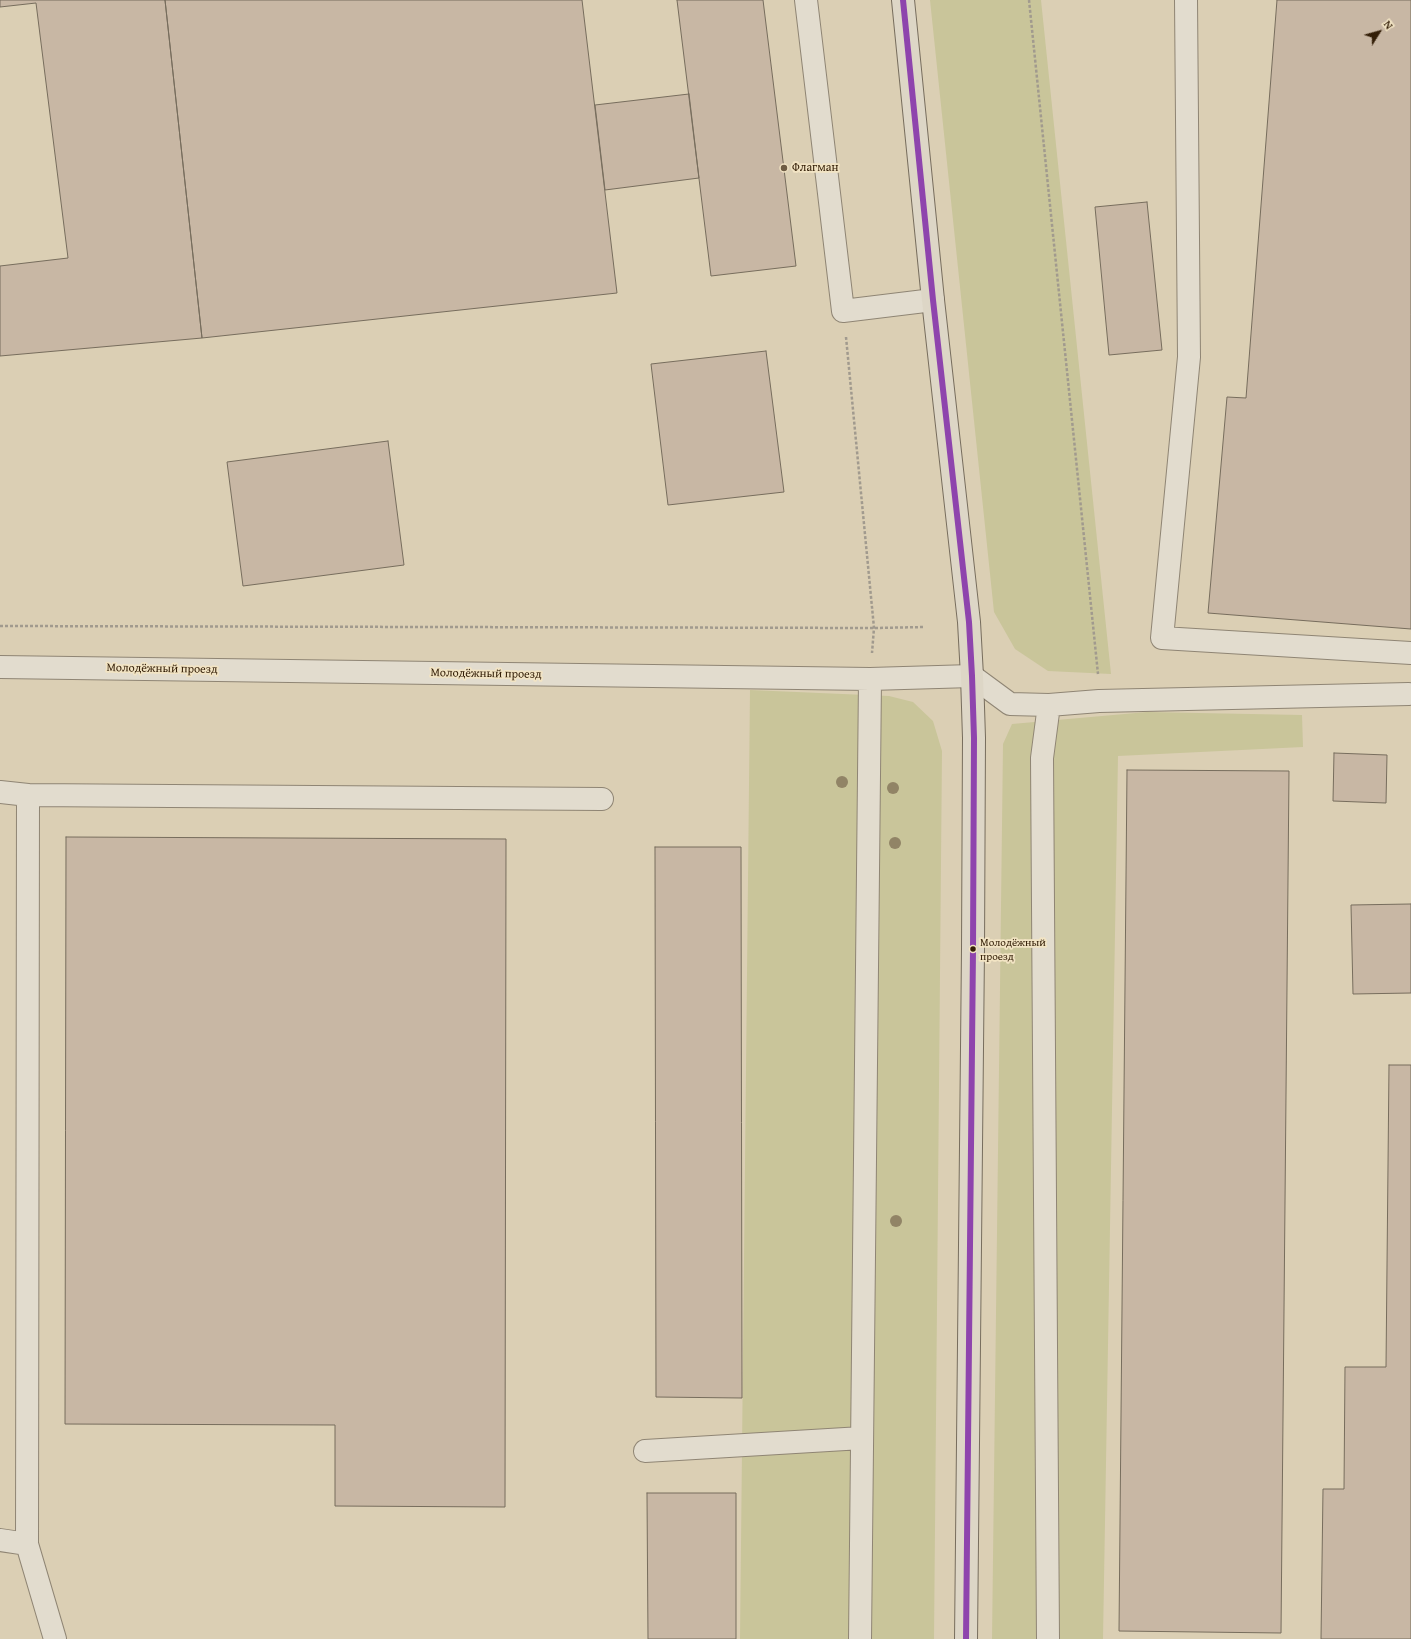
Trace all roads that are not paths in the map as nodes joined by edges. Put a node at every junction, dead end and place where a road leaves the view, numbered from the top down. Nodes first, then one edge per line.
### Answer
1 (806, 0) edge
2 (903, 0) edge
3 (1186, 0) edge
4 (933, 300) junction
5 (1411, 653) edge
6 (0, 667) edge
7 (972, 676) junction
8 (870, 678) junction
9 (1409, 694) dead end
10 (1049, 705) junction
11 (0, 792) edge
12 (28, 794) junction
13 (602, 799) dead end
14 (862, 1438) junction
15 (645, 1451) dead end
16 (0, 1540) edge
17 (27, 1544) junction
18 (55, 1639) edge
19 (860, 1639) edge
20 (966, 1639) edge
21 (1048, 1639) edge

1 - 4 street
2 - 4 main road
3 - 5 street
4 - 7 main road
6 - 8 street, Молодёжный проезд
7 - 8 street, Молодёжный проезд
7 - 10 street
7 - 20 main road
8 - 14 street
9 - 10 street
10 - 21 street
11 - 12 street
12 - 13 street
12 - 17 street
14 - 15 street
14 - 19 street
16 - 17 street
17 - 18 street

